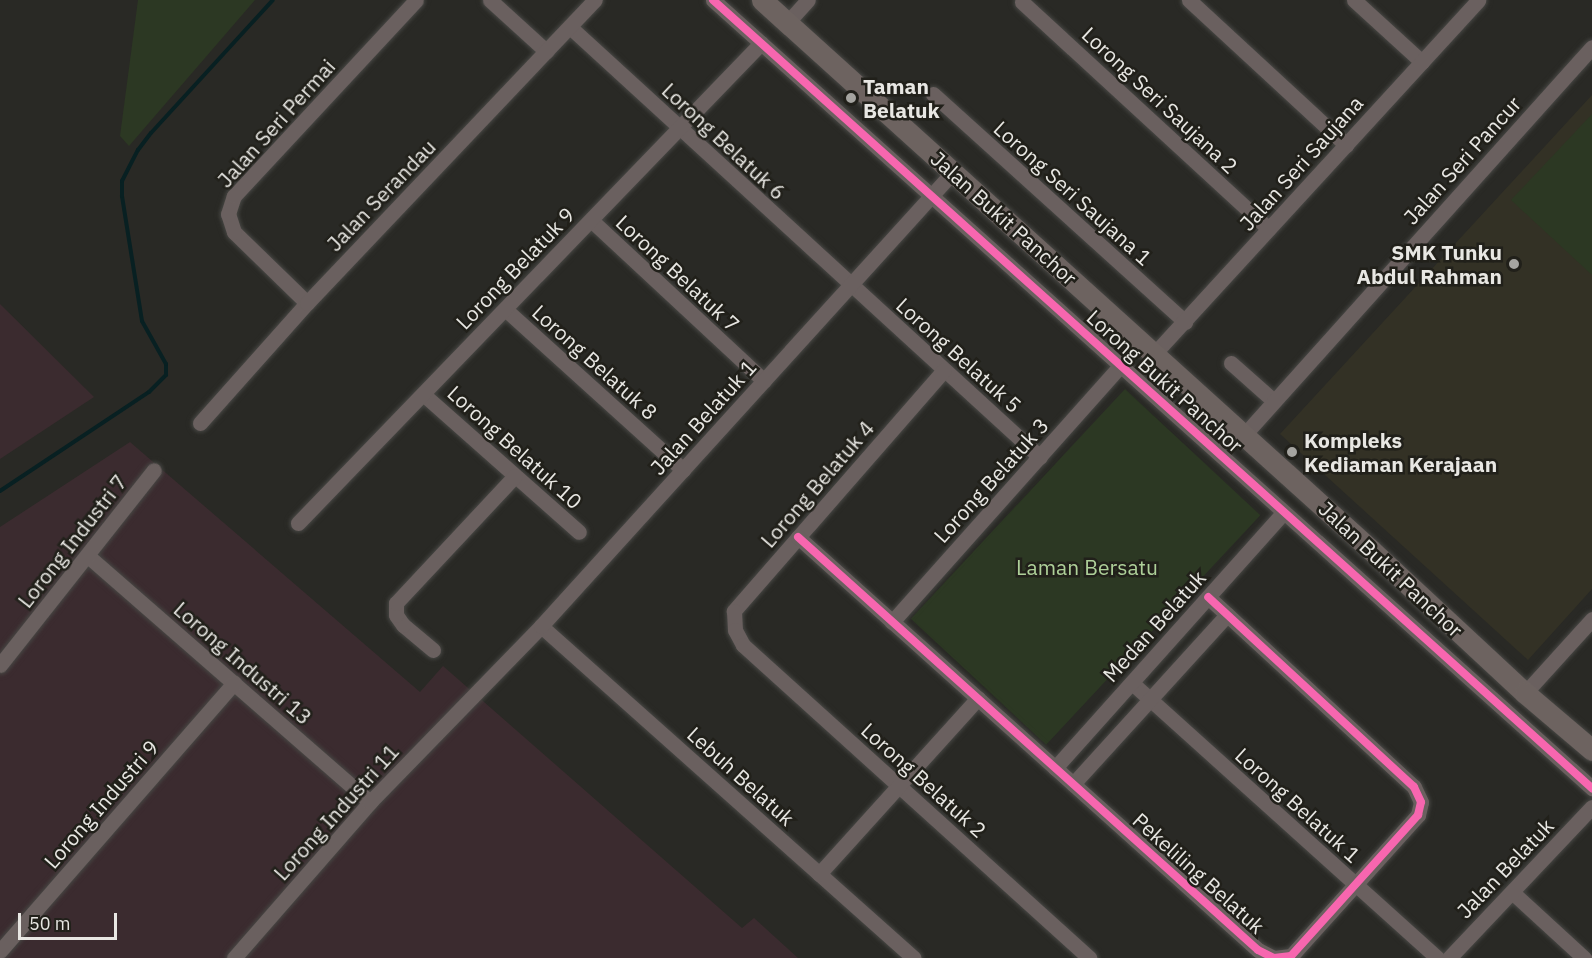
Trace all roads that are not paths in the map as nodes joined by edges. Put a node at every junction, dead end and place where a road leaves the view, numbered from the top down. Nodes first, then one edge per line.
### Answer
1 (416, 0) edge
2 (490, 0) edge
3 (596, 0) edge
4 (713, 0) edge
5 (762, 0) edge
6 (808, 0) edge
7 (1189, 0) edge
8 (1354, 0) edge
9 (1478, 0) edge
10 (1022, 2) dead end
11 (787, 22) junction
12 (570, 27) junction
13 (761, 43) junction
14 (1592, 47) edge
15 (546, 51) junction
16 (1422, 62) junction
17 (933, 94) dead end
18 (679, 128) junction
19 (1346, 145) junction
20 (953, 172) junction
21 (931, 196) junction
22 (591, 220) junction
23 (1269, 229) junction
24 (850, 285) junction
25 (307, 303) junction
26 (505, 309) junction
27 (1185, 322) junction
28 (1155, 354) junction
29 (1231, 363) dead end
30 (1121, 365) junction
31 (944, 370) junction
32 (764, 381) junction
33 (423, 394) junction
34 (1274, 401) junction
35 (200, 423) dead end
36 (1244, 435) junction
37 (1040, 457) junction
38 (154, 470) dead end
39 (683, 470) junction
40 (515, 476) junction
41 (1284, 512) junction
42 (298, 523) dead end
43 (579, 532) dead end
44 (798, 537) junction
45 (88, 556) junction
46 (1208, 597) junction
47 (1227, 615) junction
48 (1592, 620) edge
49 (892, 622) junction
50 (542, 626) junction
51 (735, 630) joint
52 (433, 650) dead end
53 (0, 665) edge
54 (1132, 682) junction
55 (234, 683) junction
56 (477, 693) joint
57 (1525, 693) junction
58 (978, 698) junction
59 (1150, 699) junction
60 (1592, 750) edge
61 (1055, 768) junction
62 (1073, 784) junction
63 (899, 786) junction
64 (1592, 788) edge
65 (370, 802) junction
66 (1592, 807) edge
67 (819, 874) junction
68 (1355, 884) junction
69 (1512, 892) junction
70 (0, 951) edge
71 (234, 958) edge
72 (914, 958) edge
73 (1089, 958) edge
74 (1437, 958) edge
75 (1449, 958) edge
76 (1584, 958) edge

1 - 25 street, Jalan Seri Permai
2 - 15 street
3 - 12 street, Jalan Serandau
4 - 13 street, Lorong Bukit Panchor
5 - 11 main road, Jalan Bukit Panchor
6 - 11 street
7 - 19 street
8 - 16 street
9 - 16 street, Jalan Seri Saujana
10 - 23 street, Lorong Seri Saujana 2
11 - 20 main road, Jalan Bukit Panchor
12 - 15 street, Jalan Serandau
12 - 18 street, Lorong Belatuk 6
13 - 18 street, Lorong Belatuk 9
13 - 21 street, Lorong Bukit Panchor
14 - 34 street, Jalan Seri Pancur
15 - 25 street, Jalan Serandau
16 - 19 street, Jalan Seri Saujana
17 - 27 street, Lorong Seri Saujana 1
18 - 22 street, Lorong Belatuk 9
18 - 24 street, Lorong Belatuk 6
19 - 23 street, Jalan Seri Saujana
20 - 21 street, Jalan Belatuk 1
20 - 28 main road, Jalan Bukit Panchor
21 - 24 street, Jalan Belatuk 1
21 - 30 street, Lorong Bukit Panchor
22 - 26 street, Lorong Belatuk 9
22 - 32 street, Lorong Belatuk 7
23 - 27 street, Jalan Seri Saujana
24 - 31 street, Lorong Belatuk 5
24 - 32 street, Jalan Belatuk 1
25 - 35 street, Jalan Serandau
26 - 33 street, Lorong Belatuk 9
26 - 39 street, Lorong Belatuk 8
27 - 28 street, Jalan Seri Saujana
28 - 36 main road, Jalan Bukit Panchor
29 - 34 street
30 - 37 street, Lorong Belatuk 3
30 - 41 street, Lorong Bukit Panchor
31 - 37 street, Lorong Belatuk 5
31 - 44 street, Lorong Belatuk 4
32 - 39 street, Jalan Belatuk 1
33 - 40 street, Lorong Belatuk 10
33 - 42 street, Lorong Belatuk 9
34 - 36 street, Jalan Seri Pancur
36 - 57 main road, Jalan Bukit Panchor
37 - 49 street, Lorong Belatuk 3
38 - 45 street, Lorong Industri 7
39 - 50 street, Jalan Belatuk 1
40 - 43 street, Lorong Belatuk 10
40 - 52 street
41 - 46 street, Medan Belatuk
41 - 64 street, Lorong Bukit Panchor
44 - 49 street, Pekeliling Belatuk
44 - 51 street, Lorong Belatuk 4
45 - 53 street, Lorong Industri 7
45 - 55 street, Lorong Industri 13
46 - 47 street, Pekeliling Belatuk
46 - 54 street, Medan Belatuk
47 - 59 street
47 - 68 street, Pekeliling Belatuk
48 - 57 street
49 - 58 street, Pekeliling Belatuk
50 - 56 street, Jalan Belatuk 1
50 - 67 street, Lebuh Belatuk
51 - 63 street, Lorong Belatuk 2
54 - 59 street, Lorong Belatuk 1
54 - 61 street, Medan Belatuk
55 - 65 street, Lorong Industri 13
55 - 70 street, Lorong Industri 9
56 - 65 street, Lorong Industri 11
57 - 60 main road, Jalan Bukit Panchor
58 - 61 street, Pekeliling Belatuk
58 - 63 street
59 - 62 street
59 - 68 street, Lorong Belatuk 1
61 - 62 street, Pekeliling Belatuk
62 - 68 street, Pekeliling Belatuk
63 - 67 street
63 - 73 street, Lorong Belatuk 2
65 - 71 street, Lorong Industri 11
66 - 69 street, Jalan Belatuk
67 - 72 street, Lebuh Belatuk
68 - 74 street, Lorong Belatuk 1
69 - 75 street, Jalan Belatuk
69 - 76 street

